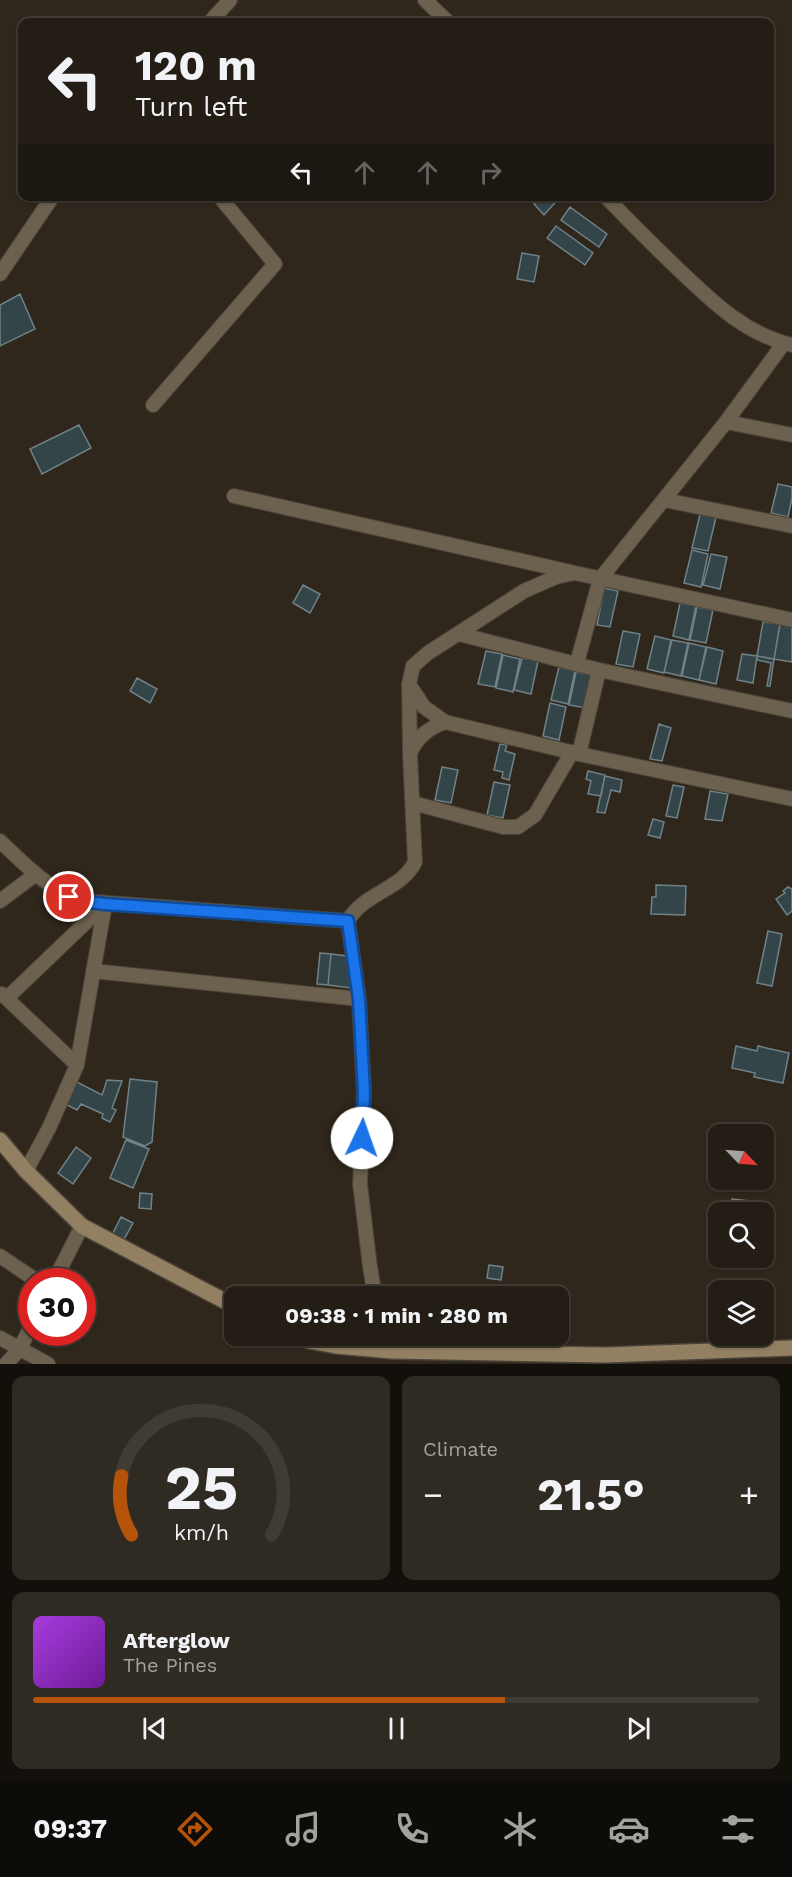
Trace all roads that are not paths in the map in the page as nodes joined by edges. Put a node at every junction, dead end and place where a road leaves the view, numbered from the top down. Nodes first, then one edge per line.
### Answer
1 (230, 0) edge
2 (425, 0) edge
3 (214, 18) edge
4 (444, 18) edge
5 (50, 201) edge
6 (223, 201) edge
7 (610, 201) edge
8 (0, 274) edge
9 (788, 344) edge
10 (153, 405) dead end
11 (726, 422) junction
12 (792, 435) edge
13 (234, 496) dead end
14 (665, 500) junction
15 (792, 526) edge
16 (576, 573) junction
17 (600, 579) junction
18 (792, 620) edge
19 (459, 634) junction
20 (577, 663) junction
21 (599, 669) junction
22 (409, 684) junction
23 (792, 711) edge
24 (445, 722) junction
25 (576, 753) junction
26 (410, 754) junction
27 (792, 799) edge
28 (413, 803) junction
29 (0, 842) edge
30 (36, 874) junction
31 (0, 902) edge
32 (105, 904) junction
33 (348, 921) junction
34 (93, 971) junction
35 (3, 995) edge
36 (359, 999) junction
37 (77, 1065) junction
38 (0, 1140) edge
39 (26, 1171) junction
40 (82, 1226) junction
41 (0, 1256) edge
42 (18, 1268) edge
43 (61, 1268) edge
44 (374, 1286) edge
45 (224, 1301) edge
46 (0, 1338) edge
47 (21, 1346) edge
48 (347, 1346) edge
49 (384, 1346) edge
50 (792, 1348) edge
51 (19, 1350) junction
52 (385, 1351) junction
53 (6, 1364) edge
54 (48, 1364) edge

1 - 3 street
2 - 4 street
5 - 8 street
6 - 10 street
7 - 9 street
9 - 11 street
11 - 12 street
11 - 14 street
13 - 16 street
14 - 15 street
14 - 17 street
16 - 17 street
16 - 19 street
17 - 18 street
17 - 20 street
19 - 20 street
19 - 22 street
20 - 21 street
21 - 23 street
21 - 25 street
22 - 24 street
22 - 26 street
24 - 25 street
24 - 26 street
25 - 27 street
25 - 28 street
26 - 28 street
28 - 33 street
29 - 30 street
30 - 31 street
30 - 32 street
32 - 33 street
32 - 34 street
32 - 35 street
33 - 36 street
34 - 36 street
34 - 37 street
35 - 37 street
36 - 44 street
37 - 39 street
38 - 39 street
39 - 40 street
40 - 43 street
40 - 45 street
41 - 42 street
46 - 51 street
47 - 51 street
48 - 52 street
49 - 52 street
50 - 52 street
51 - 53 street
51 - 54 street

